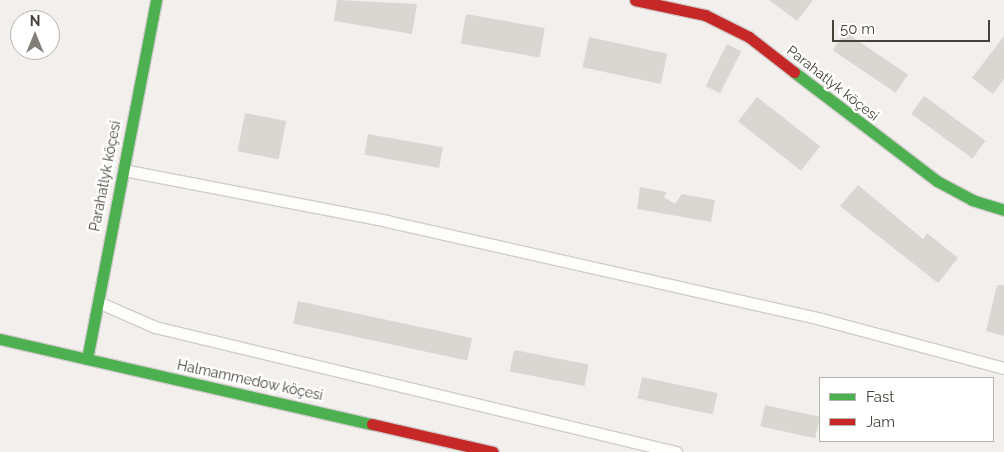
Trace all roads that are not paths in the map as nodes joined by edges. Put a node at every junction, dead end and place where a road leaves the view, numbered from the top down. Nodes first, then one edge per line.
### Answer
1 (156, 0) edge
2 (635, 0) edge
3 (708, 0) edge
4 (705, 15) junction
5 (122, 170) junction
6 (1004, 210) edge
7 (97, 302) junction
8 (0, 339) edge
9 (87, 359) junction
10 (1004, 368) edge
11 (493, 452) edge
12 (676, 452) edge

1 - 5 street, Parahatlyk köçesi
2 - 4 street, Parahatlyk köçesi
3 - 4 lane
4 - 6 street, Parahatlyk köçesi
5 - 7 street, Parahatlyk köçesi
5 - 10 lane
7 - 9 street, Parahatlyk köçesi
7 - 12 lane
8 - 9 street, Halmammedow köçesi
9 - 11 street, Halmammedow köçesi

